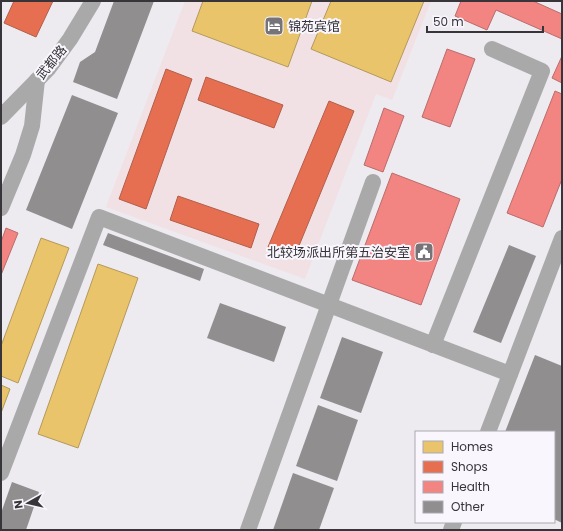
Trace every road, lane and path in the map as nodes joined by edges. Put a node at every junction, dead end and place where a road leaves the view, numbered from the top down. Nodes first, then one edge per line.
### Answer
1 (92, 1) edge
2 (492, 49) dead end
3 (37, 80) junction
4 (1, 117) edge
5 (373, 182) dead end
6 (1, 208) edge
7 (562, 241) edge
8 (328, 305) junction
9 (433, 345) junction
10 (510, 374) junction
11 (488, 431) edge
12 (1, 473) edge
13 (248, 530) edge

1 - 3 street, 武都路
2 - 9 street
3 - 4 street, 武都路
3 - 6 street
5 - 8 street
7 - 10 street
8 - 9 street
8 - 12 street
8 - 13 street
9 - 10 street
10 - 11 street

